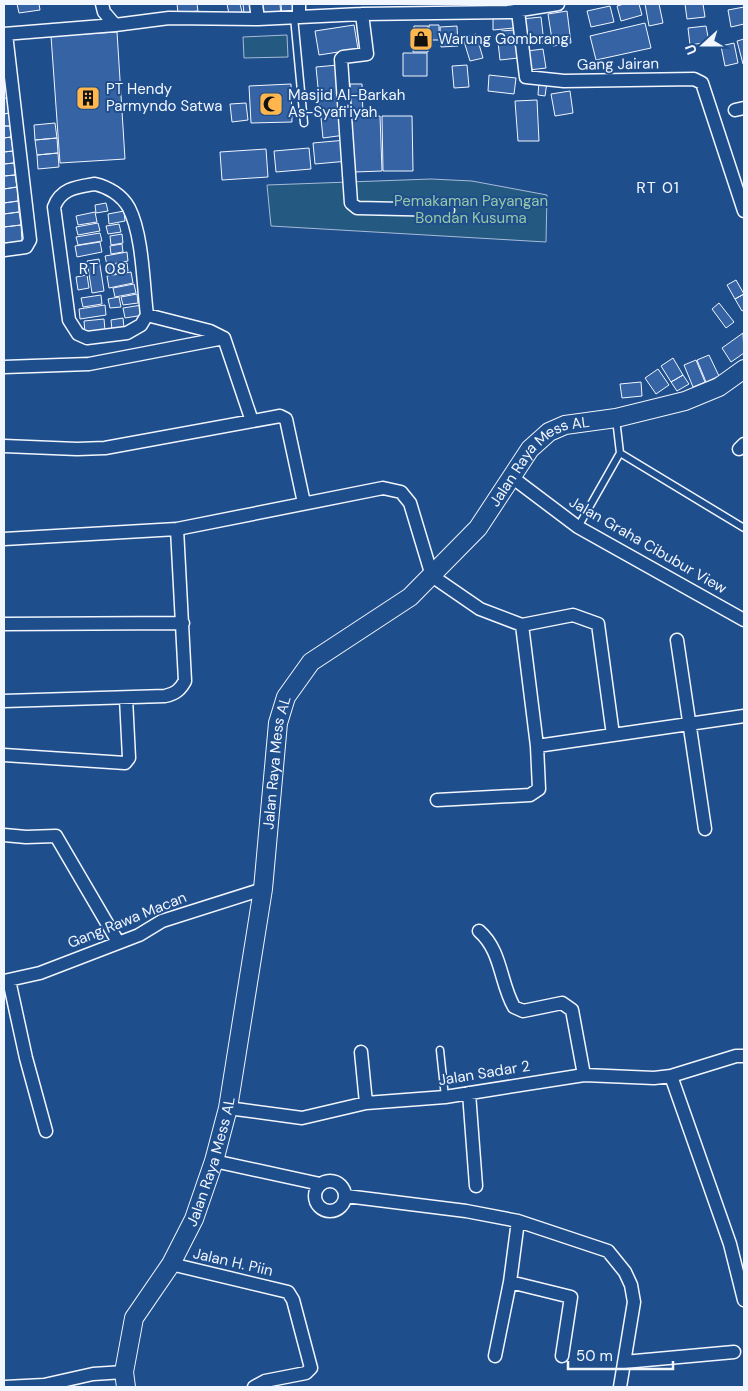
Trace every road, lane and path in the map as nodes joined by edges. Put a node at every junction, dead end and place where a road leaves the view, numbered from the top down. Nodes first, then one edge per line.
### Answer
1 (102, 4) edge
2 (256, 4) edge
3 (298, 4) edge
4 (558, 4) edge
5 (511, 9) edge
6 (362, 14) junction
7 (297, 17) junction
8 (258, 19) junction
9 (115, 25) junction
10 (5, 34) edge
11 (304, 123) dead end
12 (448, 210) dead end
13 (744, 211) edge
14 (4, 250) edge
15 (147, 315) junction
16 (224, 338) junction
17 (4, 367) edge
18 (744, 369) edge
19 (616, 418) junction
20 (252, 421) junction
21 (4, 446) edge
22 (620, 453) junction
23 (513, 478) junction
24 (304, 503) junction
25 (578, 527) junction
26 (744, 528) edge
27 (177, 529) junction
28 (4, 539) edge
29 (432, 576) junction
30 (744, 620) edge
31 (183, 623) junction
32 (4, 624) edge
33 (522, 625) junction
34 (677, 640) dead end
35 (126, 698) junction
36 (4, 700) edge
37 (744, 716) edge
38 (690, 725) junction
39 (612, 735) junction
40 (537, 746) junction
41 (4, 755) edge
42 (437, 800) dead end
43 (705, 829) dead end
44 (4, 835) edge
45 (263, 888) junction
46 (479, 931) dead end
47 (118, 942) junction
48 (6, 980) edge
49 (440, 1050) dead end
50 (361, 1052) dead end
51 (744, 1056) edge
52 (584, 1075) junction
53 (671, 1076) junction
54 (469, 1093) junction
55 (445, 1097) junction
56 (366, 1103) junction
57 (228, 1108) junction
58 (46, 1131) dead end
59 (214, 1162) junction
60 (320, 1184) junction
61 (476, 1186) dead end
62 (346, 1196) junction
63 (518, 1222) junction
64 (171, 1264) junction
65 (510, 1282) junction
66 (744, 1300) edge
67 (734, 1352) dead end
68 (494, 1356) dead end
69 (562, 1356) dead end
70 (624, 1362) junction
71 (125, 1380) edge
72 (5, 1387) edge
73 (254, 1387) edge
74 (620, 1387) edge

1 - 9 street
2 - 8 street
3 - 7 street
4 - 5 street
5 - 6 street
5 - 13 street, Gang Jairan
6 - 7 street
6 - 12 street
7 - 8 street
7 - 11 lane
8 - 9 street
9 - 10 street
10 - 14 street
15 - 15 street
15 - 16 street
16 - 17 street
16 - 20 street
18 - 19 street, Jalan Raya Mess AL
19 - 22 lane
19 - 23 street, Jalan Raya Mess AL
20 - 21 street
20 - 24 street
22 - 25 lane
22 - 26 lane
23 - 25 street, Jalan Graha Cibubur View
23 - 29 street, Jalan Raya Mess AL
24 - 27 street
24 - 29 street
25 - 30 street, Jalan Graha Cibubur View
27 - 28 street
27 - 31 street
29 - 33 street
29 - 45 street, Jalan Raya Mess AL
31 - 32 street
31 - 35 street
33 - 39 street
33 - 40 street
34 - 38 street
35 - 36 street
35 - 41 street
37 - 38 street
38 - 39 street
38 - 43 street
39 - 40 street
40 - 42 street
44 - 47 street
45 - 47 street, Gang Rawa Macan
45 - 57 street, Jalan Raya Mess AL
46 - 52 street
47 - 48 street, Gang Rawa Macan
48 - 58 street
49 - 55 lane
50 - 56 street
51 - 53 street, Jalan Sadar 2
52 - 53 street, Jalan Sadar 2
52 - 54 street, Jalan Sadar 2
53 - 66 street
54 - 55 street, Jalan Sadar 2
54 - 61 street
55 - 56 street, Jalan Sadar 2
56 - 57 street, Jalan Sadar 2
57 - 59 street, Jalan Raya Mess AL
59 - 60 street
59 - 64 street, Jalan Raya Mess AL
60 - 62 street
60 - 62 street
62 - 63 street
63 - 65 street
63 - 70 street
64 - 71 street, Jalan Raya Mess AL
64 - 73 street, Jalan H. Piin
65 - 68 street
65 - 69 street
67 - 70 street
70 - 74 street
71 - 72 street

